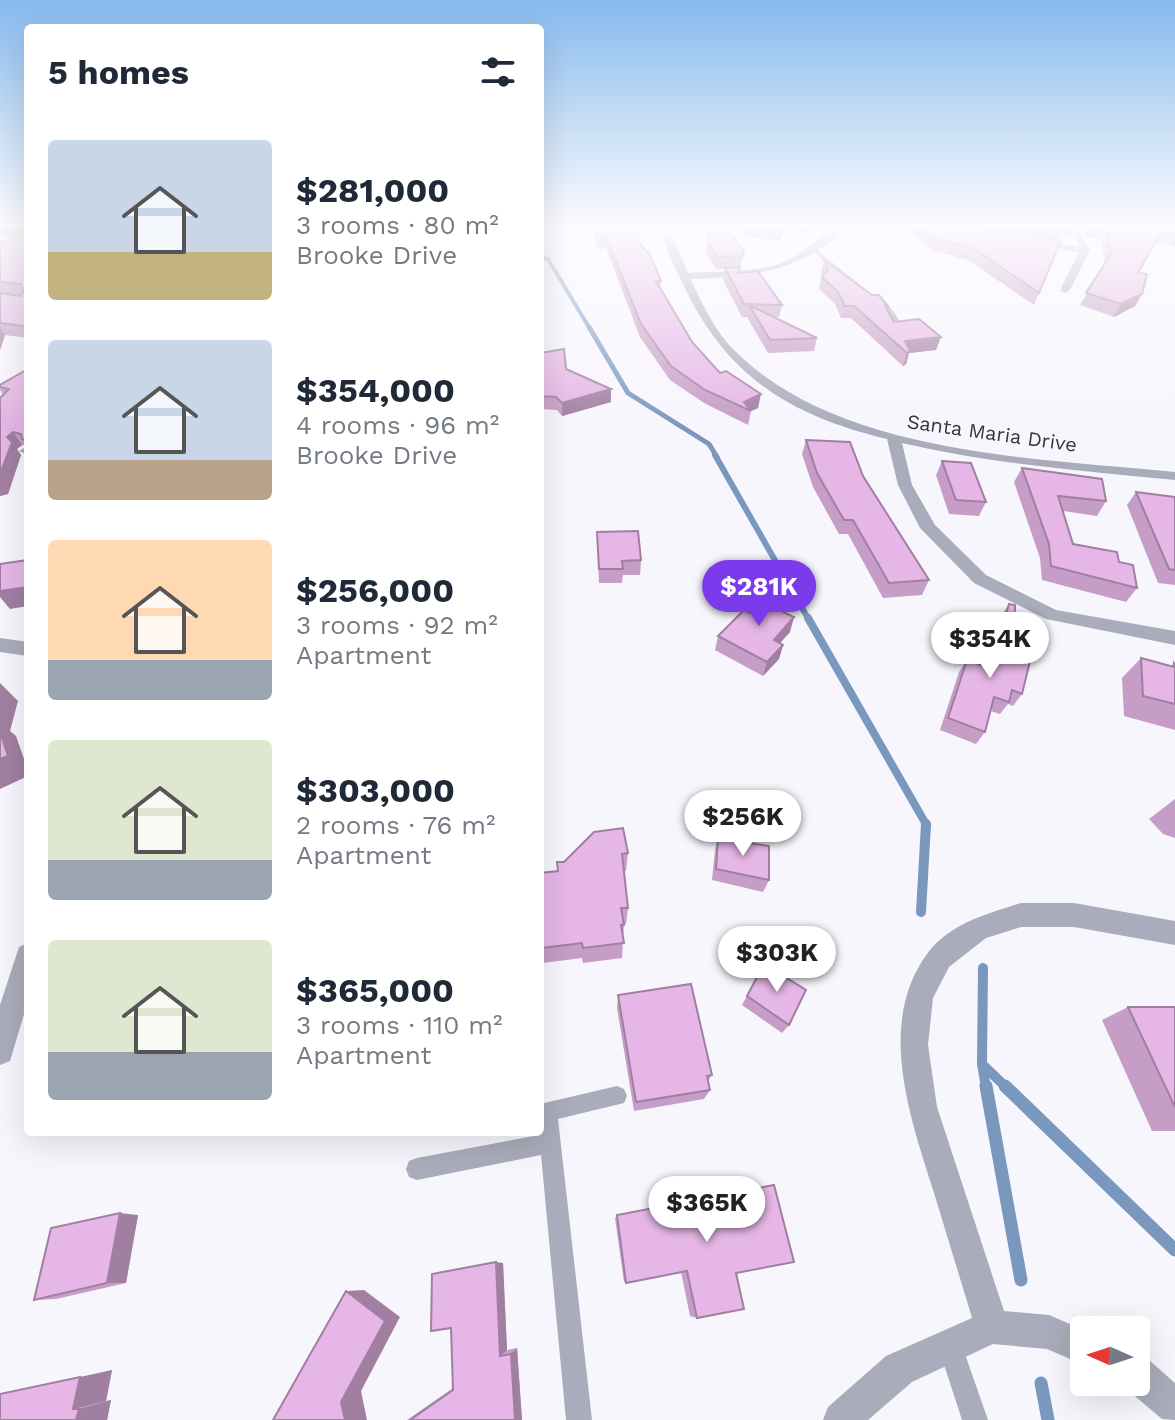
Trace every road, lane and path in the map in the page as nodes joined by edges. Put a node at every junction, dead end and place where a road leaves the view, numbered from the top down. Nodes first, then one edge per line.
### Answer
1 (694, 293) edge
2 (868, 293) edge
3 (899, 327) edge
4 (894, 439) junction
5 (1175, 476) edge
6 (1175, 638) edge
7 (0, 645) edge
8 (24, 648) edge
9 (1175, 933) edge
10 (24, 970) edge
11 (0, 1051) edge
12 (617, 1096) dead end
13 (550, 1143) junction
14 (417, 1169) dead end
15 (992, 1327) junction
16 (1070, 1342) edge
17 (950, 1346) junction
18 (1150, 1385) edge
19 (1175, 1406) edge
20 (579, 1420) edge
21 (841, 1420) edge
22 (975, 1420) edge

1 - 4 street, Santa Maria Drive
2 - 3 lane
4 - 5 street, Santa Maria Drive
4 - 6 street
7 - 8 street
9 - 15 street
10 - 11 street
12 - 13 lane
13 - 14 lane
13 - 20 lane
15 - 16 street
15 - 17 street
17 - 21 street
17 - 22 lane
18 - 19 street

